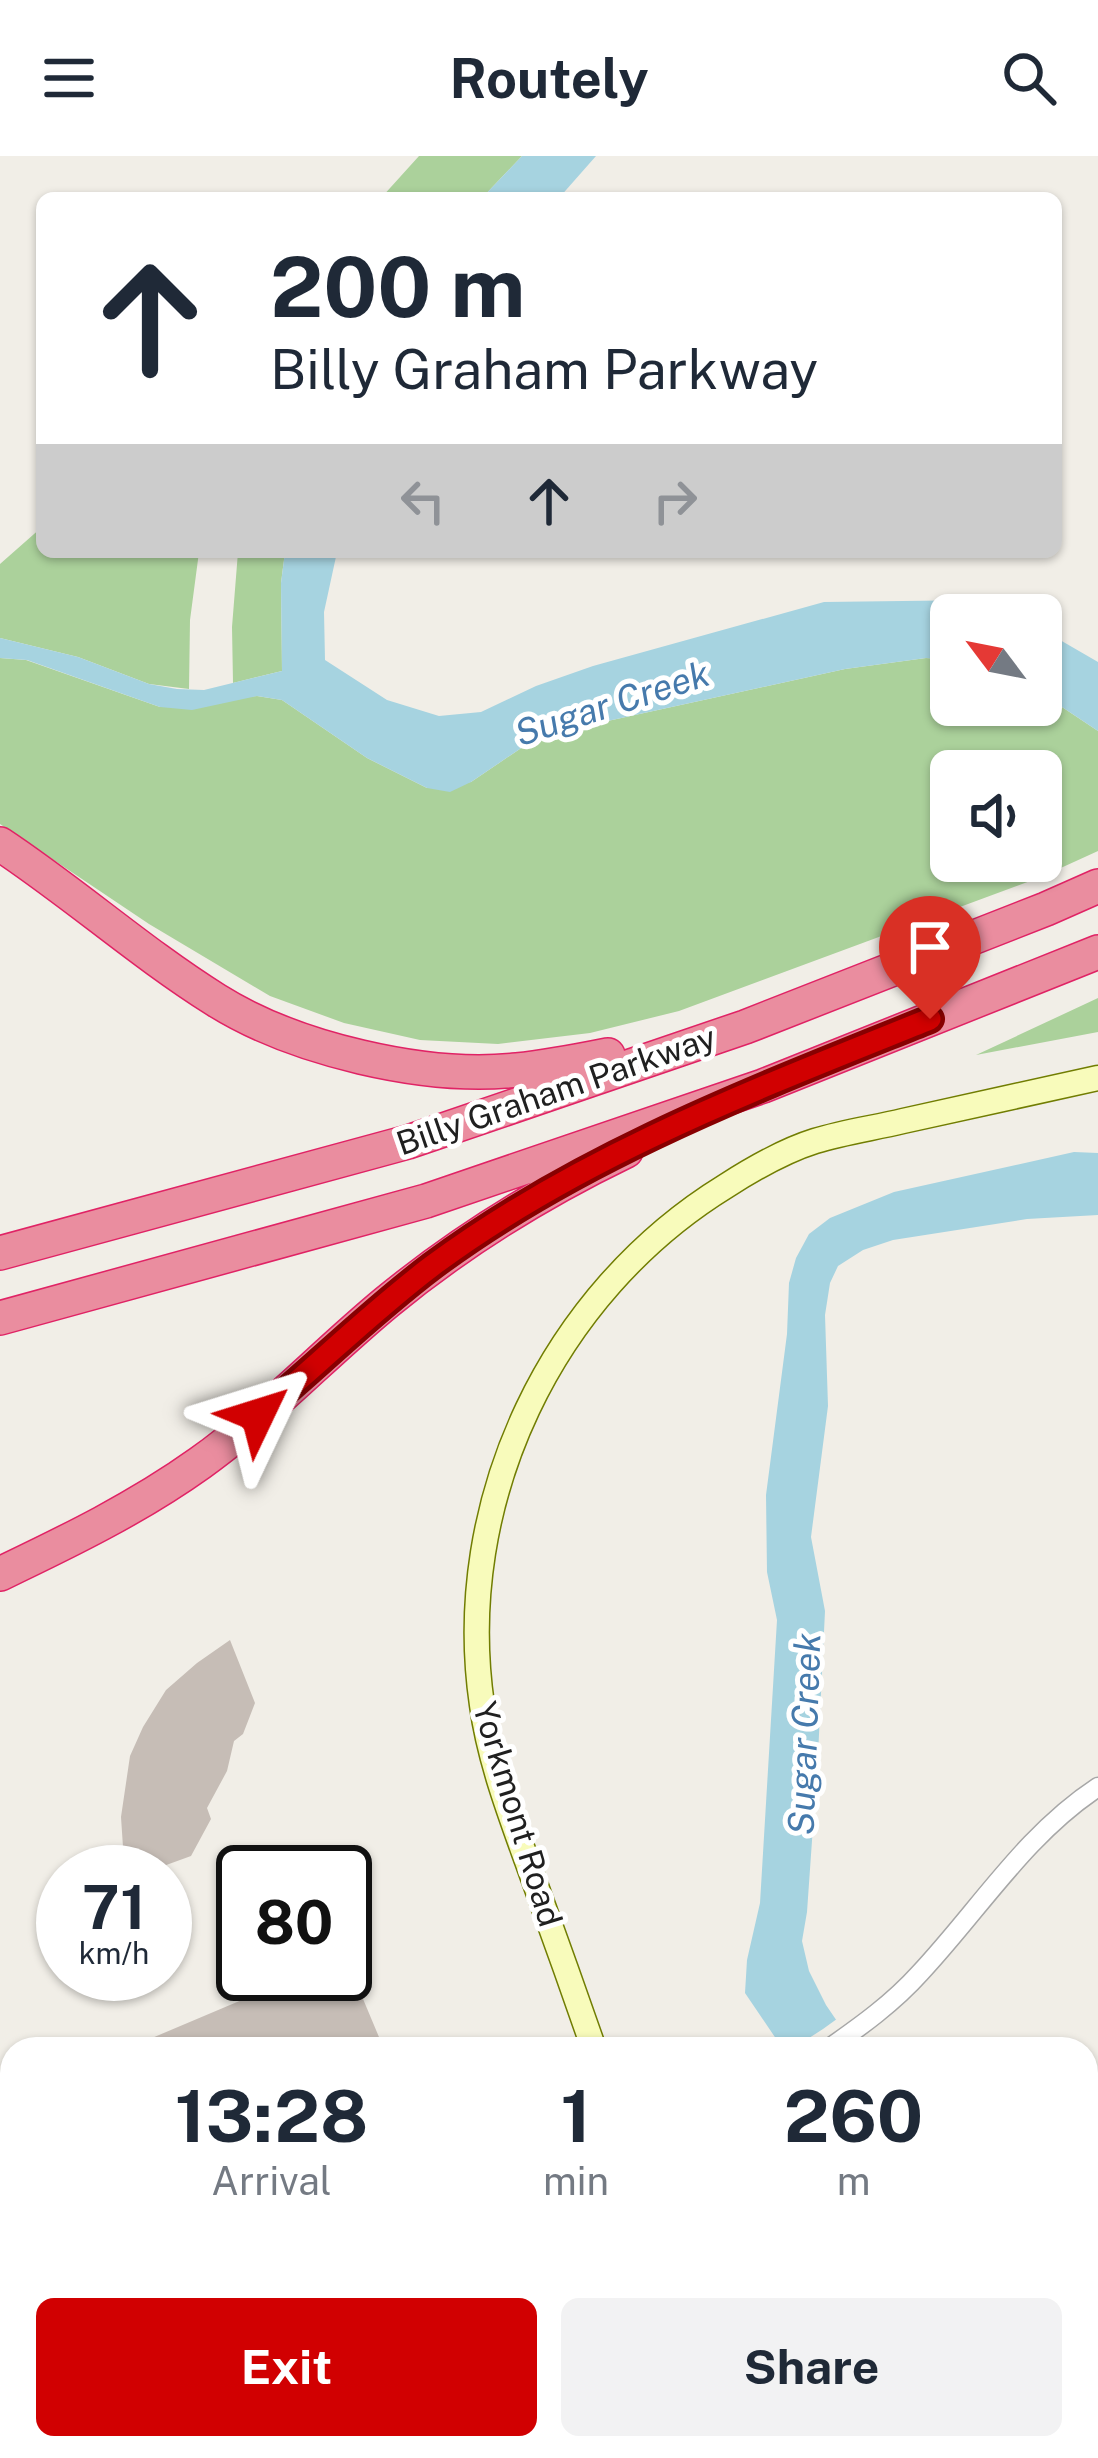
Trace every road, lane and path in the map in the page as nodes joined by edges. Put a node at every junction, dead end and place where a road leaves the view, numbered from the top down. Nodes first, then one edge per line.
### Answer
1 (0, 844) edge
2 (1098, 886) edge
3 (1098, 952) edge
4 (745, 1027) junction
5 (1098, 1078) edge
6 (763, 1086) junction
7 (0, 1253) edge
8 (0, 1318) edge
9 (0, 1574) edge
10 (1098, 1786) edge
11 (591, 2037) edge
12 (844, 2037) edge

1 - 4 highway
2 - 4 highway, Billy Graham Parkway
3 - 6 highway, Billy Graham Parkway
4 - 7 highway, Billy Graham Parkway
5 - 11 street, Yorkmont Road
6 - 8 highway, Billy Graham Parkway
6 - 9 highway
10 - 12 street

